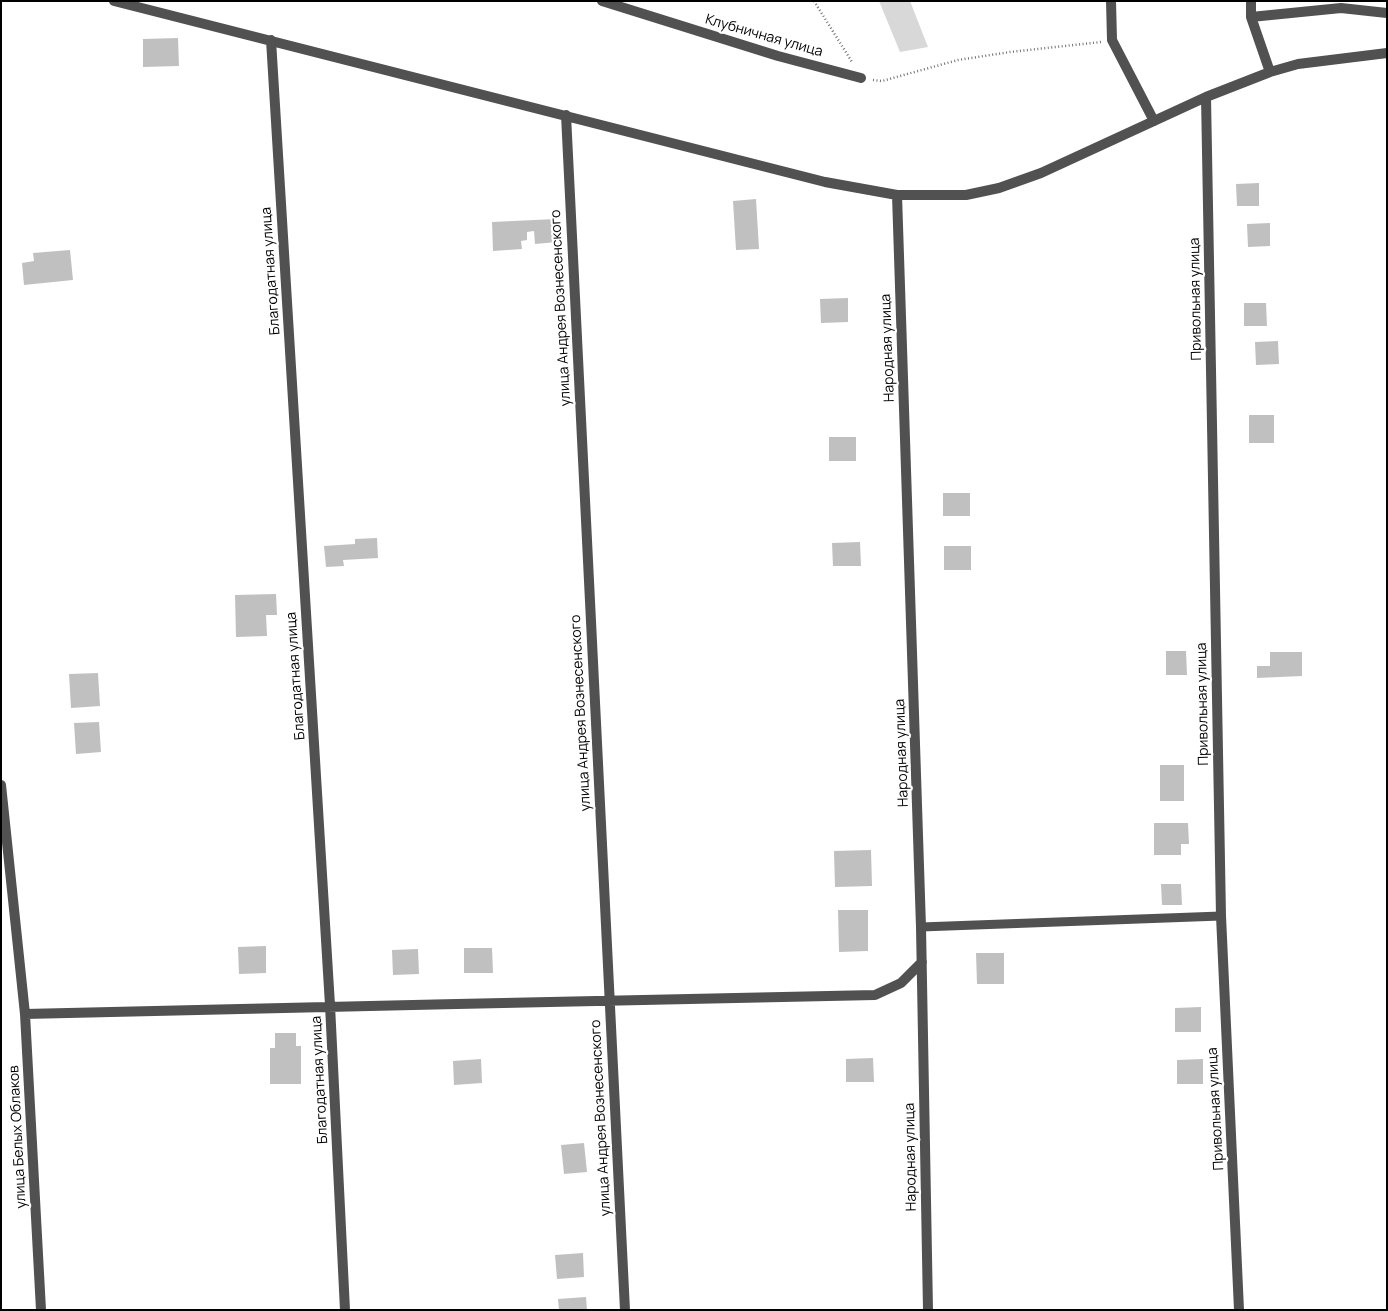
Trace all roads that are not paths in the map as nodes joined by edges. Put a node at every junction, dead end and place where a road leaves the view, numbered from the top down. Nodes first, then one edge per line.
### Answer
1 (114, 1) edge
2 (602, 1) edge
3 (1111, 1) edge
4 (1251, 1) edge
5 (1387, 13) edge
6 (1251, 17) junction
7 (271, 40) junction
8 (1387, 53) edge
9 (1270, 72) junction
10 (861, 78) road end
11 (1206, 97) junction
12 (566, 115) junction
13 (1154, 120) junction
14 (897, 195) junction
15 (1, 785) edge
16 (1221, 916) junction
17 (921, 927) junction
18 (922, 962) junction
19 (608, 1001) junction
20 (330, 1005) junction
21 (26, 1014) junction
22 (41, 1310) edge
23 (345, 1310) edge
24 (625, 1310) edge
25 (928, 1310) edge
26 (1239, 1310) edge

1 - 7 street
2 - 10 street, Клубничная улица
3 - 13 street
4 - 6 street
5 - 6 street
6 - 9 street
7 - 12 street
7 - 20 street, Благодатная улица
8 - 9 street
9 - 11 street
11 - 13 street
11 - 16 street, Привольная улица
12 - 14 street
12 - 19 street, улица Андрея Вознесенского
13 - 14 street
14 - 17 street, Народная улица
15 - 21 street, улица Белых Облаков
16 - 17 lane
16 - 26 street, Привольная улица
17 - 18 street, Народная улица
18 - 19 street
18 - 25 street, Народная улица
19 - 20 street
19 - 24 street, улица Андрея Вознесенского
20 - 21 street
20 - 23 street, Благодатная улица
21 - 22 street, улица Белых Облаков

